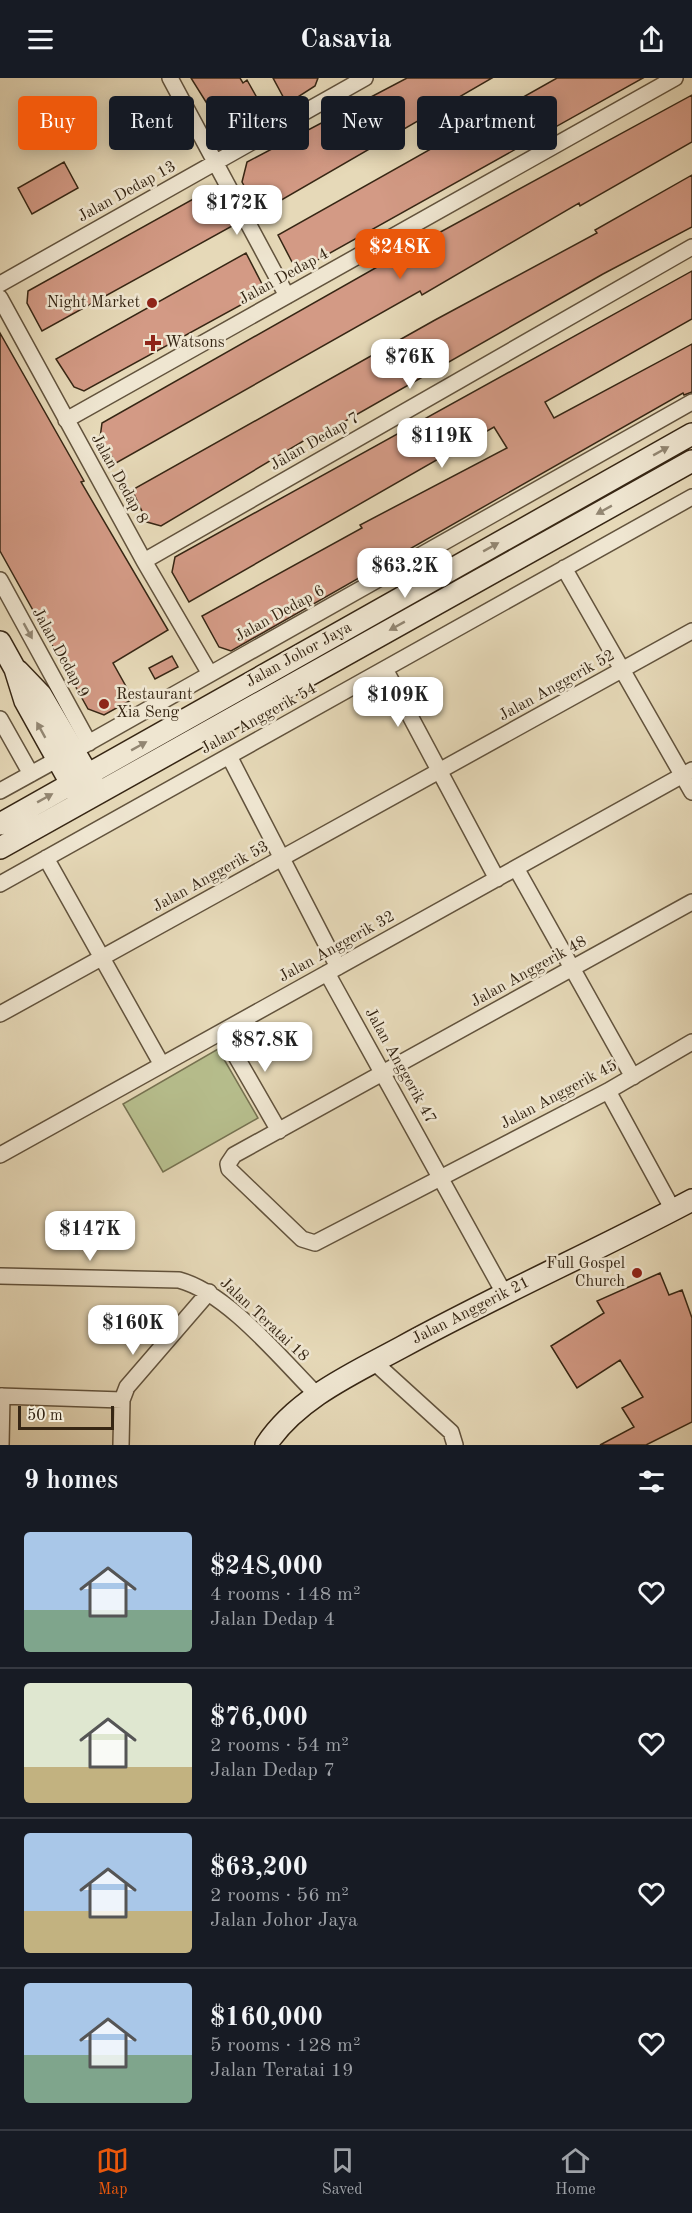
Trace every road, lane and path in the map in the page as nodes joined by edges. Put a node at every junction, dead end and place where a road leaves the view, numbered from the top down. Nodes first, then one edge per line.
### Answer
1 (170, 78) edge
2 (365, 78) edge
3 (675, 78) edge
4 (340, 84) edge
5 (217, 162) junction
6 (692, 247) edge
7 (0, 284) edge
8 (287, 296) junction
9 (0, 298) edge
10 (692, 402) edge
11 (66, 420) junction
12 (692, 434) edge
13 (692, 461) edge
14 (692, 497) edge
15 (144, 561) junction
16 (564, 568) junction
17 (0, 580) edge
18 (692, 632) edge
19 (0, 642) edge
20 (385, 669) junction
21 (622, 670) junction
22 (210, 674) junction
23 (0, 719) edge
24 (74, 751) junction
25 (229, 756) junction
26 (440, 771) junction
27 (687, 773) edge
28 (30, 774) junction
29 (79, 779) junction
30 (0, 791) edge
31 (692, 792) edge
32 (90, 798) junction
33 (0, 824) edge
34 (0, 848) edge
35 (46, 858) junction
36 (282, 858) junction
37 (516, 868) junction
38 (497, 879) junction
39 (0, 884) edge
40 (692, 902) edge
41 (102, 958) junction
42 (573, 968) junction
43 (333, 970) junction
44 (0, 1014) edge
45 (222, 1032) junction
46 (692, 1042) edge
47 (162, 1065) junction
48 (383, 1073) junction
49 (633, 1077) junction
50 (608, 1091) junction
51 (279, 1131) junction
52 (242, 1151) joint
53 (0, 1155) edge
54 (441, 1177) junction
55 (692, 1200) edge
56 (673, 1210) junction
57 (0, 1276) edge
58 (209, 1292) junction
59 (504, 1293) junction
60 (374, 1362) junction
61 (317, 1395) junction
62 (1, 1396) edge
63 (122, 1400) junction
64 (453, 1438) edge
65 (1, 1445) edge
66 (121, 1445) edge
67 (266, 1445) edge

1 - 5 street
2 - 4 street, Jalan Dedap 13
3 - 8 street, Jalan Dedap 4
4 - 5 street, Jalan Dedap 13
5 - 7 street, Jalan Dedap 13
5 - 8 street
6 - 15 street, Jalan Dedap 7
8 - 11 street, Jalan Dedap 4
9 - 11 street, Jalan Dedap 8
10 - 22 street, Jalan Dedap 6
11 - 15 street, Jalan Dedap 8
29 -> 12 main road, Jalan Johor Jaya
13 -> 32 main road, Jalan Johor Jaya
14 - 16 street, Jalan Anggerik 54
15 - 22 street, Jalan Dedap 8
16 - 20 street, Jalan Anggerik 54
16 - 21 street
17 -> 24 street, Jalan Dedap 9
18 - 21 street, Jalan Anggerik 52
19 - 24 main road
20 - 25 street, Jalan Anggerik 54
20 - 26 street
21 - 26 street, Jalan Anggerik 52
21 - 27 street
22 - 24 street, Jalan Dedap 6
23 - 28 street
24 - 28 street, Jalan Dedap 6
24 - 29 main road
25 - 35 street, Jalan Anggerik 54
25 - 36 street, Jalan Anggerik 47
26 - 36 street, Jalan Anggerik 53
26 - 38 street
27 - 31 street
27 - 37 street, Jalan Anggerik 32
28 - 30 street, Jalan Dedap 6
29 - 32 main road
33 -> 29 main road, Jalan Johor Jaya
32 - 34 main road, Jalan Johor Jaya
35 - 39 street, Jalan Anggerik 54
35 - 41 street
36 - 41 street, Jalan Anggerik 53
36 - 43 street, Jalan Anggerik 47
37 - 38 street, Jalan Anggerik 32
37 - 42 street
38 - 43 street, Jalan Anggerik 32
40 - 42 street, Jalan Anggerik 48
41 - 44 street, Jalan Anggerik 53
41 - 47 street
42 - 48 street, Jalan Anggerik 48
42 - 49 street
43 - 45 street, Jalan Anggerik 32
43 - 48 street, Jalan Anggerik 47
45 - 47 street, Jalan Anggerik 32
45 - 51 street
46 - 49 street, Jalan Anggerik 45
47 - 53 street, Jalan Anggerik 32
48 - 51 street, Jalan Anggerik 48
48 - 54 street, Jalan Anggerik 47
49 - 50 street, Jalan Anggerik 45
50 - 54 street, Jalan Anggerik 45
50 - 56 street
51 - 52 street, Jalan Anggerik 48
52 - 54 street, Jalan Anggerik 45
54 - 59 street, Jalan Anggerik 47
55 - 56 main road, Jalan Anggerik 21
56 - 59 main road, Jalan Anggerik 21
57 - 58 street, Jalan Teratai 18
58 - 61 street, Jalan Teratai 18
58 - 63 street
59 - 60 main road, Jalan Anggerik 21
60 - 61 main road, Jalan Anggerik 21
60 - 64 street
61 - 67 main road, Jalan Anggerik 21
62 - 63 street
62 - 65 street
63 - 66 street

